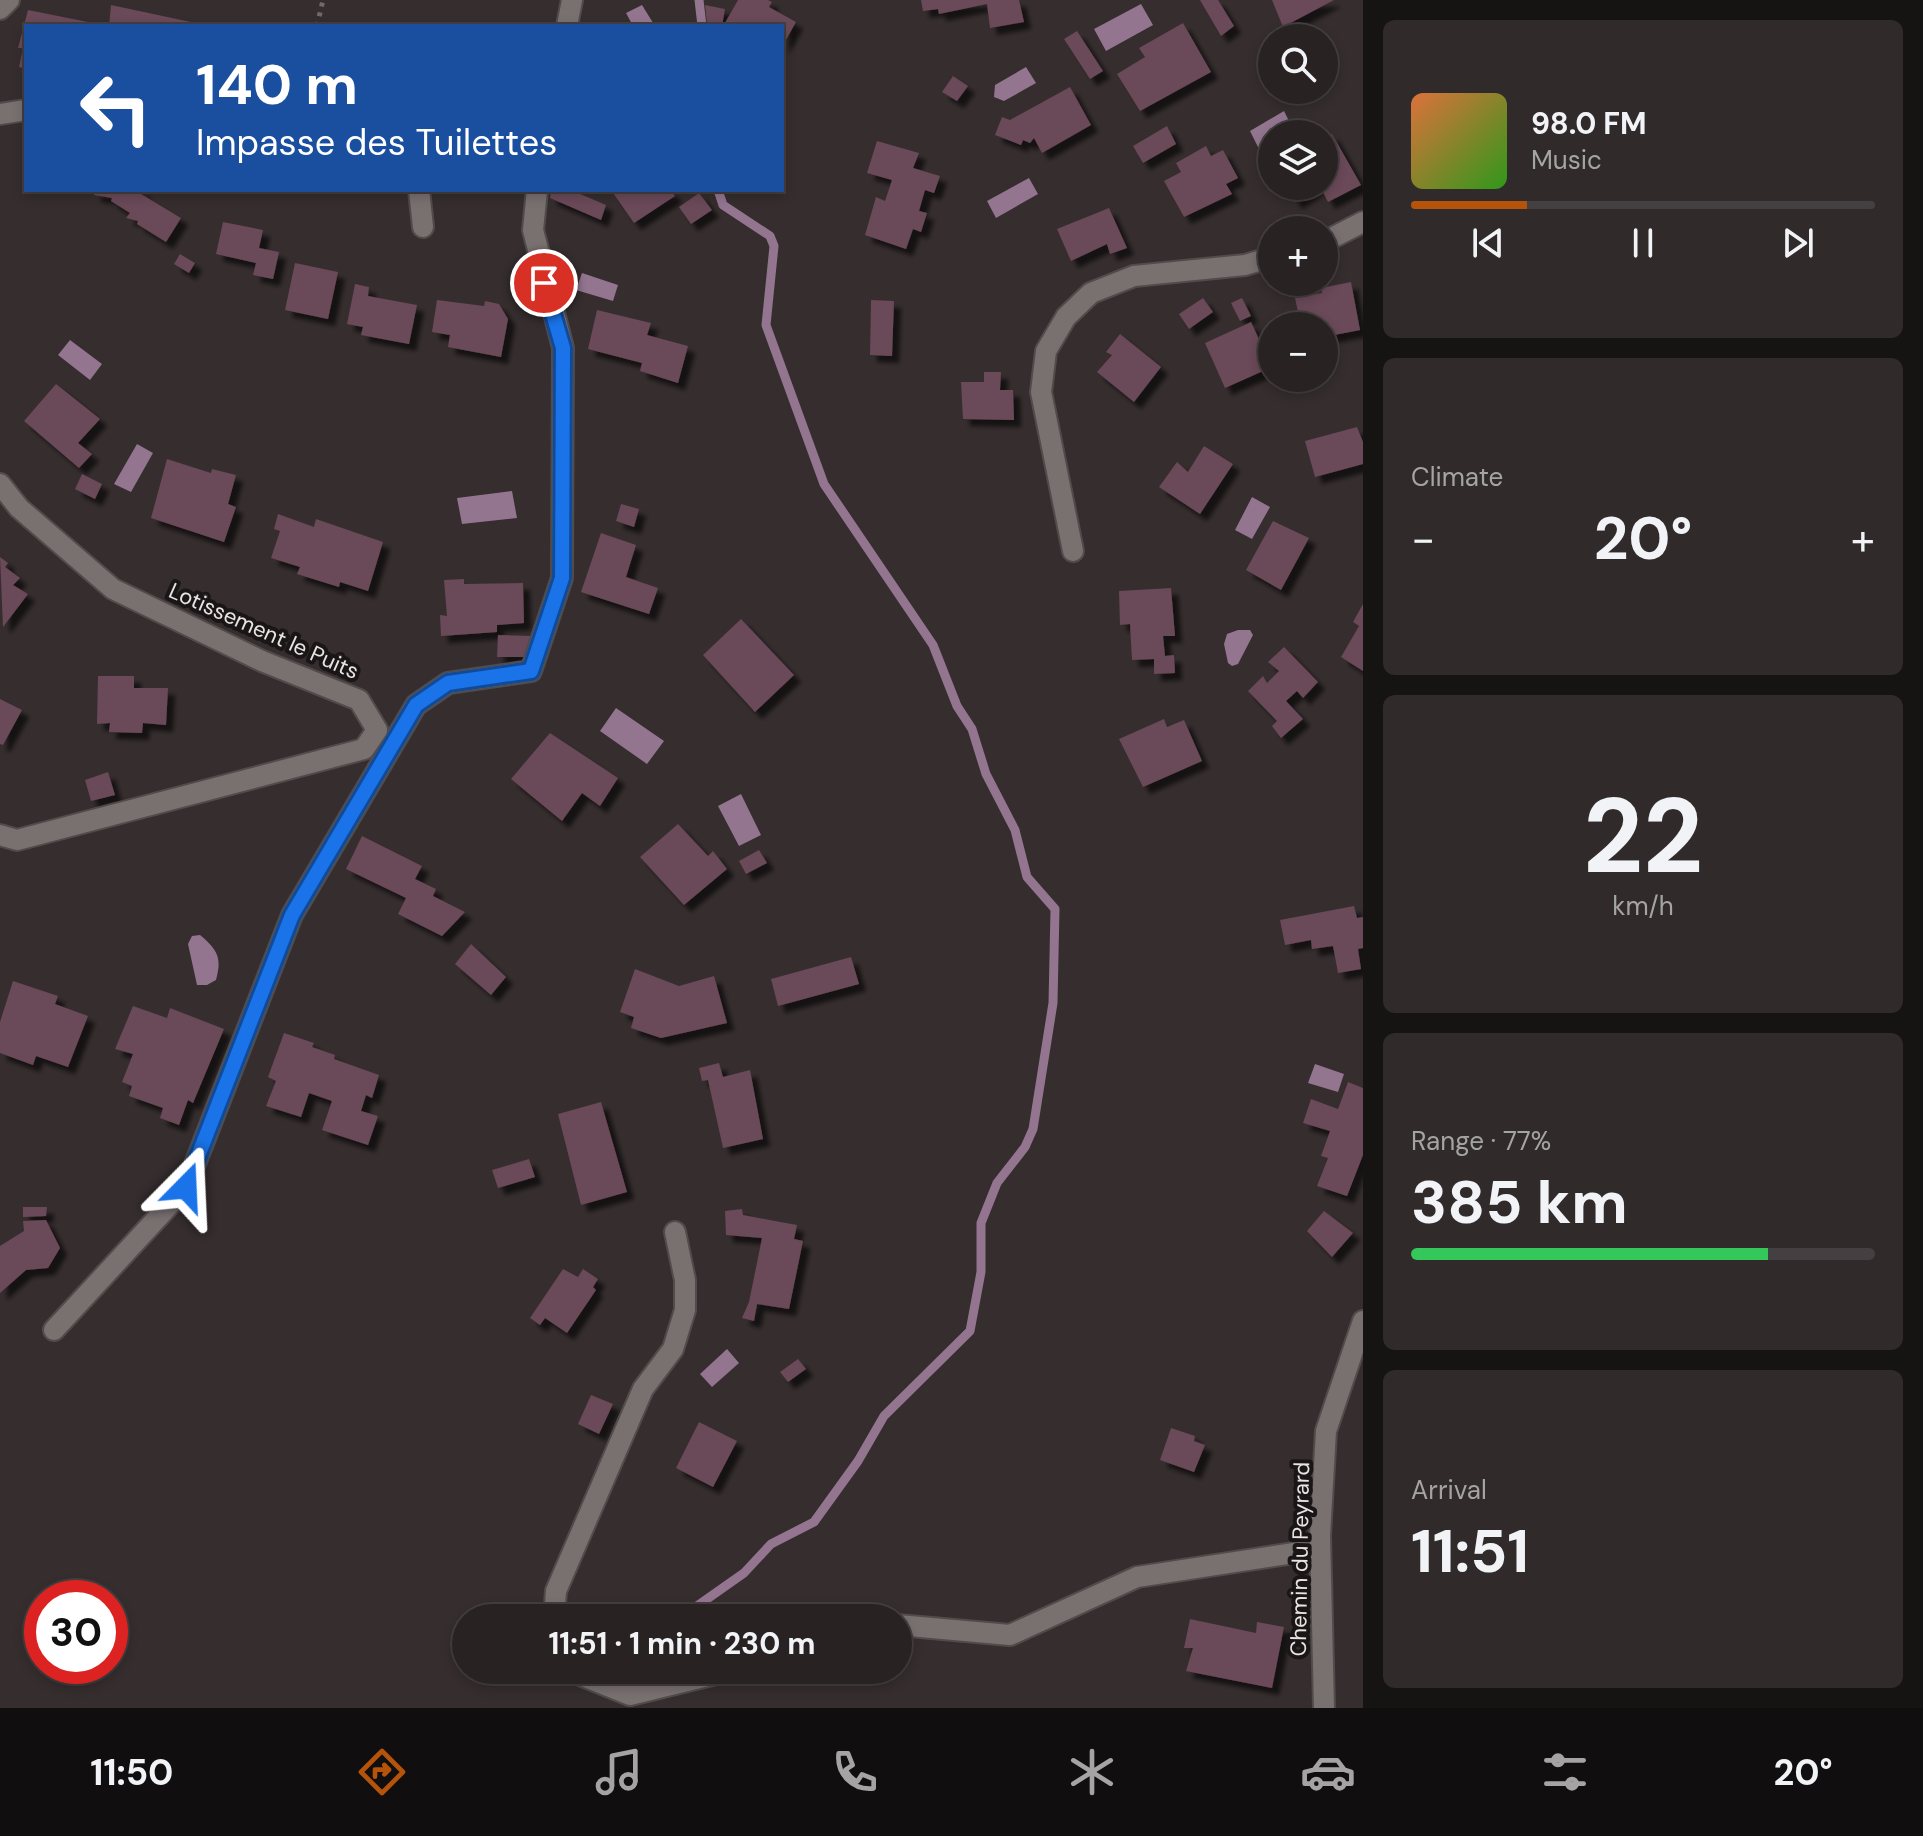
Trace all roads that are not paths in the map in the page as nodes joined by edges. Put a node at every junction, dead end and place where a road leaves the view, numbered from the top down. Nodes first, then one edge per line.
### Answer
1 (9, 0) edge
2 (572, 0) edge
3 (0, 9) edge
4 (567, 24) edge
5 (24, 110) edge
6 (0, 114) edge
7 (419, 192) edge
8 (537, 192) edge
9 (1363, 222) edge
10 (423, 227) dead end
11 (1338, 235) edge
12 (1258, 261) edge
13 (0, 484) edge
14 (1073, 551) dead end
15 (0, 835) edge
16 (675, 1232) dead end
17 (1363, 1321) edge
18 (54, 1330) dead end
19 (1320, 1549) junction
20 (555, 1604) edge
21 (912, 1626) edge
22 (603, 1684) edge
23 (675, 1684) edge
24 (1324, 1708) edge

1 - 3 street
2 - 4 street
5 - 6 street
7 - 10 street
8 - 18 street
9 - 11 street
12 - 14 street
13 - 15 street, Lotissement le Puits
16 - 20 street
17 - 19 street, Chemin du Peyrard
19 - 21 street
19 - 24 street, Chemin du Peyrard
22 - 23 street

